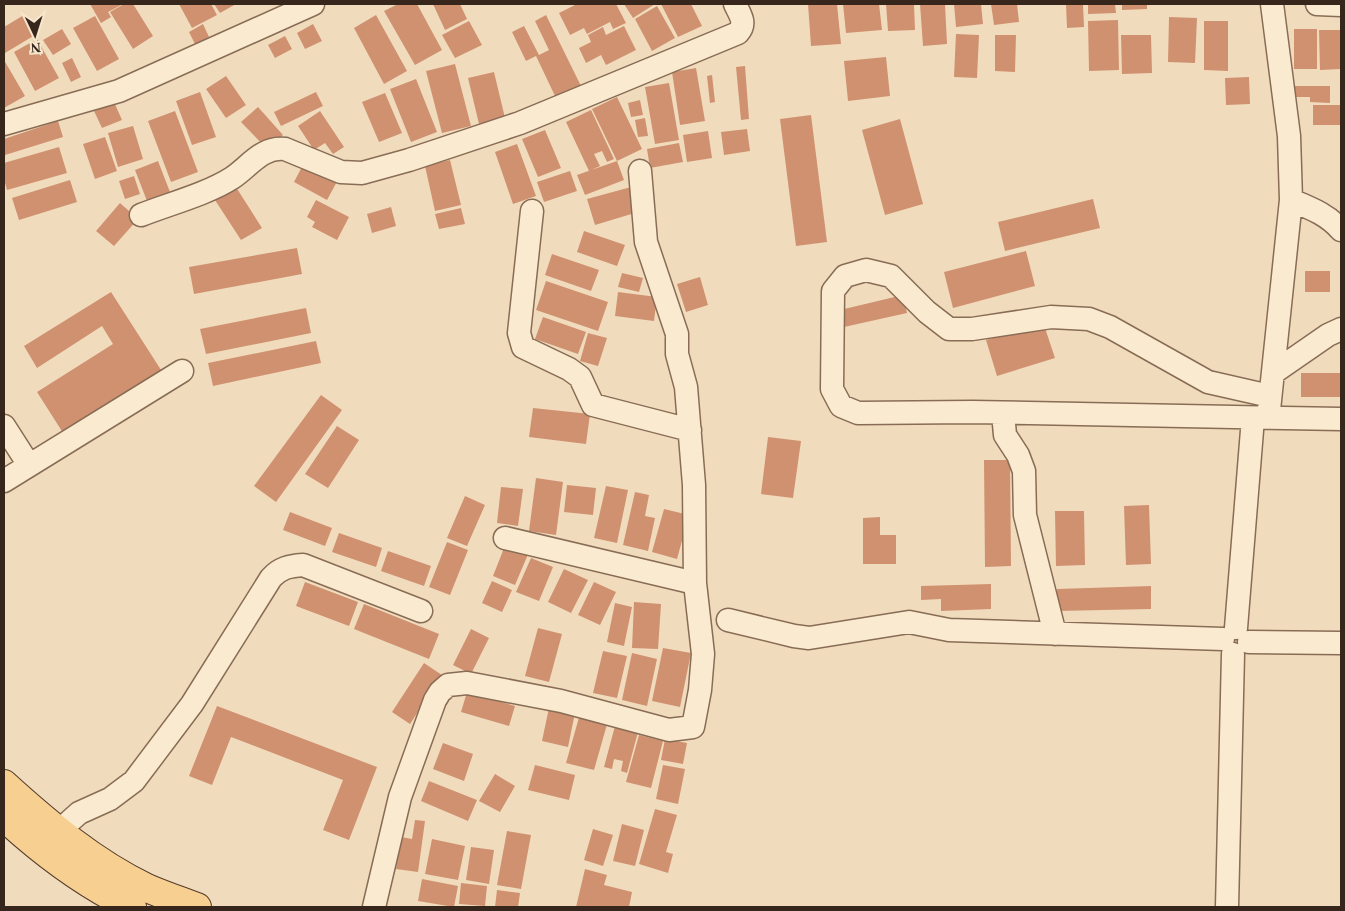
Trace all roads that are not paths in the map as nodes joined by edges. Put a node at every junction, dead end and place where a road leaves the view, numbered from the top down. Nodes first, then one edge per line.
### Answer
1 (314, 4) edge
2 (735, 4) edge
3 (1272, 4) edge
4 (1317, 4) edge
5 (1341, 5) edge
6 (289, 9) edge
7 (4, 124) edge
8 (640, 171) dead end
9 (1291, 200) junction
10 (532, 211) dead end
11 (141, 215) dead end
12 (1341, 230) edge
13 (1341, 329) edge
14 (182, 371) dead end
15 (1273, 373) junction
16 (1264, 411) junction
17 (1003, 413) junction
18 (1341, 419) edge
19 (4, 426) edge
20 (690, 430) junction
21 (29, 465) junction
22 (4, 481) edge
23 (505, 538) dead end
24 (695, 583) junction
25 (421, 611) dead end
26 (728, 620) dead end
27 (1055, 634) junction
28 (1235, 640) junction
29 (1341, 643) edge
30 (4, 784) edge
31 (10, 824) edge
32 (59, 831) junction
33 (132, 907) edge
34 (197, 907) edge
35 (374, 907) edge
36 (1227, 907) edge

1 - 6 street
2 - 11 street
3 - 9 street
4 - 5 street
6 - 7 street
8 - 20 street
9 - 12 street
9 - 15 street
10 - 20 street
13 - 15 street
14 - 21 street
15 - 16 street
16 - 17 street
16 - 17 street
16 - 18 street
16 - 28 street
17 - 27 street
19 - 21 street
20 - 24 street
21 - 22 street
23 - 24 street
24 - 35 street
25 - 32 street
26 - 27 street
27 - 28 street
28 - 29 street
28 - 36 street
30 - 32 main road
31 - 33 main road
32 - 34 main road

